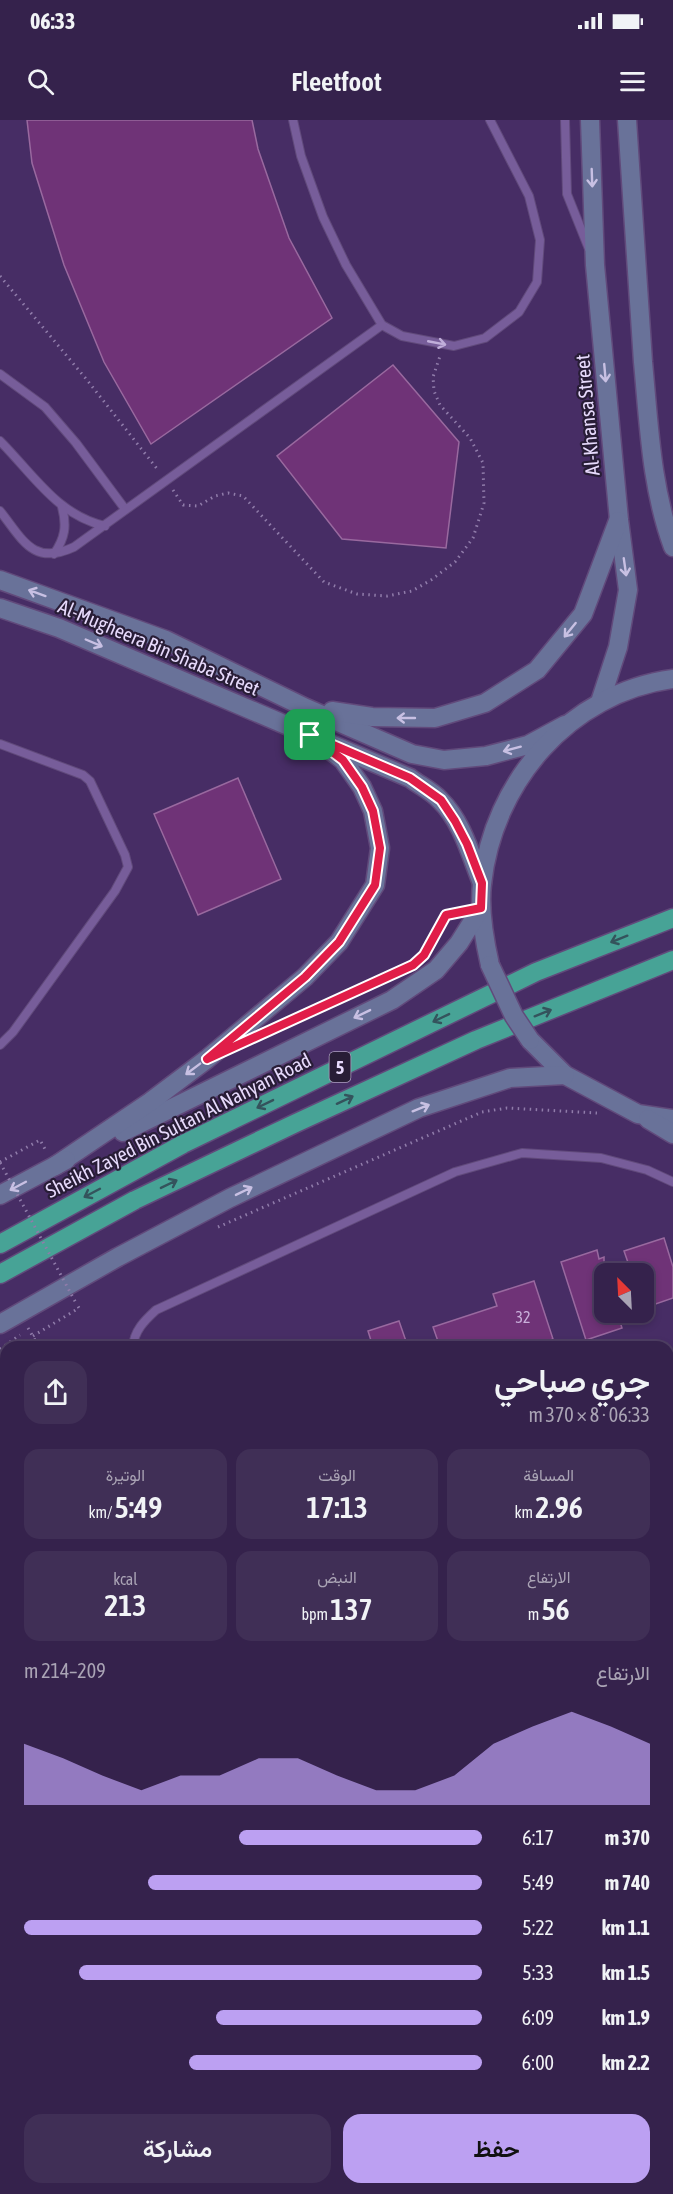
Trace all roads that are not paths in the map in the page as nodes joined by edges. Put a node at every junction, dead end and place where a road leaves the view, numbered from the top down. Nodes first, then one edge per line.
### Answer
1 (293, 120) edge
2 (490, 120) edge
3 (565, 120) edge
4 (590, 120) edge
5 (627, 120) edge
6 (595, 265) junction
7 (382, 326) junction
8 (0, 374) edge
9 (0, 441) edge
10 (62, 507) junction
11 (125, 508) junction
12 (0, 511) edge
13 (619, 520) junction
14 (105, 526) junction
15 (673, 547) edge
16 (54, 554) junction
17 (0, 580) edge
18 (0, 608) edge
19 (673, 679) edge
20 (600, 702) junction
21 (306, 708) junction
22 (565, 725) junction
23 (310, 735) junction
24 (0, 744) edge
25 (482, 883) junction
26 (481, 908) junction
27 (673, 918) edge
28 (673, 960) edge
29 (0, 1045) edge
30 (565, 1075) junction
31 (638, 1114) junction
32 (673, 1119) edge
33 (673, 1134) edge
34 (51, 1158) junction
35 (673, 1182) edge
36 (0, 1196) edge
37 (0, 1244) edge
38 (0, 1274) edge
39 (0, 1324) edge
40 (134, 1341) edge

1 - 7 lane
7 -> 2 lane
3 - 6 lane
4 -> 6 main road, Al-Khansa Street
5 - 15 main road
6 -> 13 main road, Al-Khansa Street
7 - 11 lane
8 - 11 lane
9 - 10 lane
10 - 14 lane
10 - 16 lane
11 - 14 lane
12 - 16 lane
13 -> 20 main road, Al-Khansa Street
13 -> 21 main road
14 - 16 lane
21 -> 17 main road, Al-Mugheera Bin Shaba Street
18 -> 23 main road, Al-Mugheera Bin Shaba Street
19 - 20 main road
20 - 22 main road
22 -> 21 main road, Al-Mugheera Bin Shaba Street
22 - 25 main road
23 - 25 main road, Al-Mugheera Bin Shaba Street
23 -> 34 main road
24 - 29 lane
25 - 26 main road
26 - 30 main road, bridge
26 -> 34 main road
27 -> 37 highway, Sheikh Zayed Bin Sultan Al Nahyan Road / 5
38 -> 28 highway, 5
30 - 31 main road
39 -> 30 main road
31 - 32 main road
31 - 33 main road
34 -> 36 main road
35 - 40 lane

